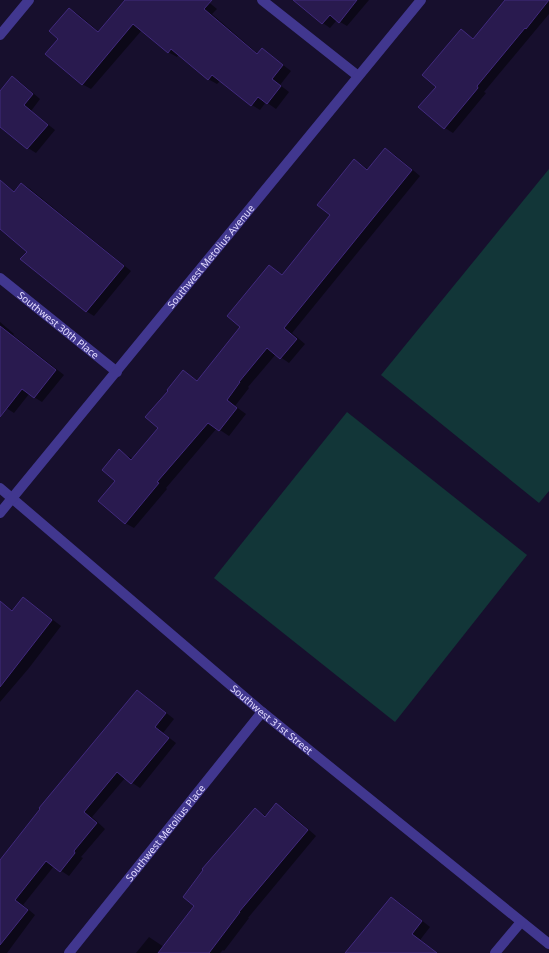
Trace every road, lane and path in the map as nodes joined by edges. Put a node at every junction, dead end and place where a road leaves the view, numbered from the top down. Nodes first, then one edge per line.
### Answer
1 (29, 0) edge
2 (262, 0) edge
3 (421, 0) edge
4 (0, 35) edge
5 (358, 76) junction
6 (0, 278) edge
7 (117, 372) junction
8 (0, 488) edge
9 (12, 498) junction
10 (0, 513) edge
11 (262, 712) junction
12 (521, 922) junction
13 (549, 944) edge
14 (69, 953) edge
15 (495, 953) edge

1 - 4 street
2 - 5 street
3 - 5 street, Southwest Metolius Avenue
5 - 7 street, Southwest Metolius Avenue
6 - 7 street, Southwest 30th Place
7 - 9 street, Southwest Metolius Avenue
8 - 9 street, Southwest 31st Street
9 - 10 street, Southwest Metolius Avenue
9 - 11 street, Southwest 31st Street
11 - 12 street, Southwest 31st Street
11 - 14 street, Southwest Metolius Place
12 - 13 street, Southwest 31st Street
12 - 15 street

